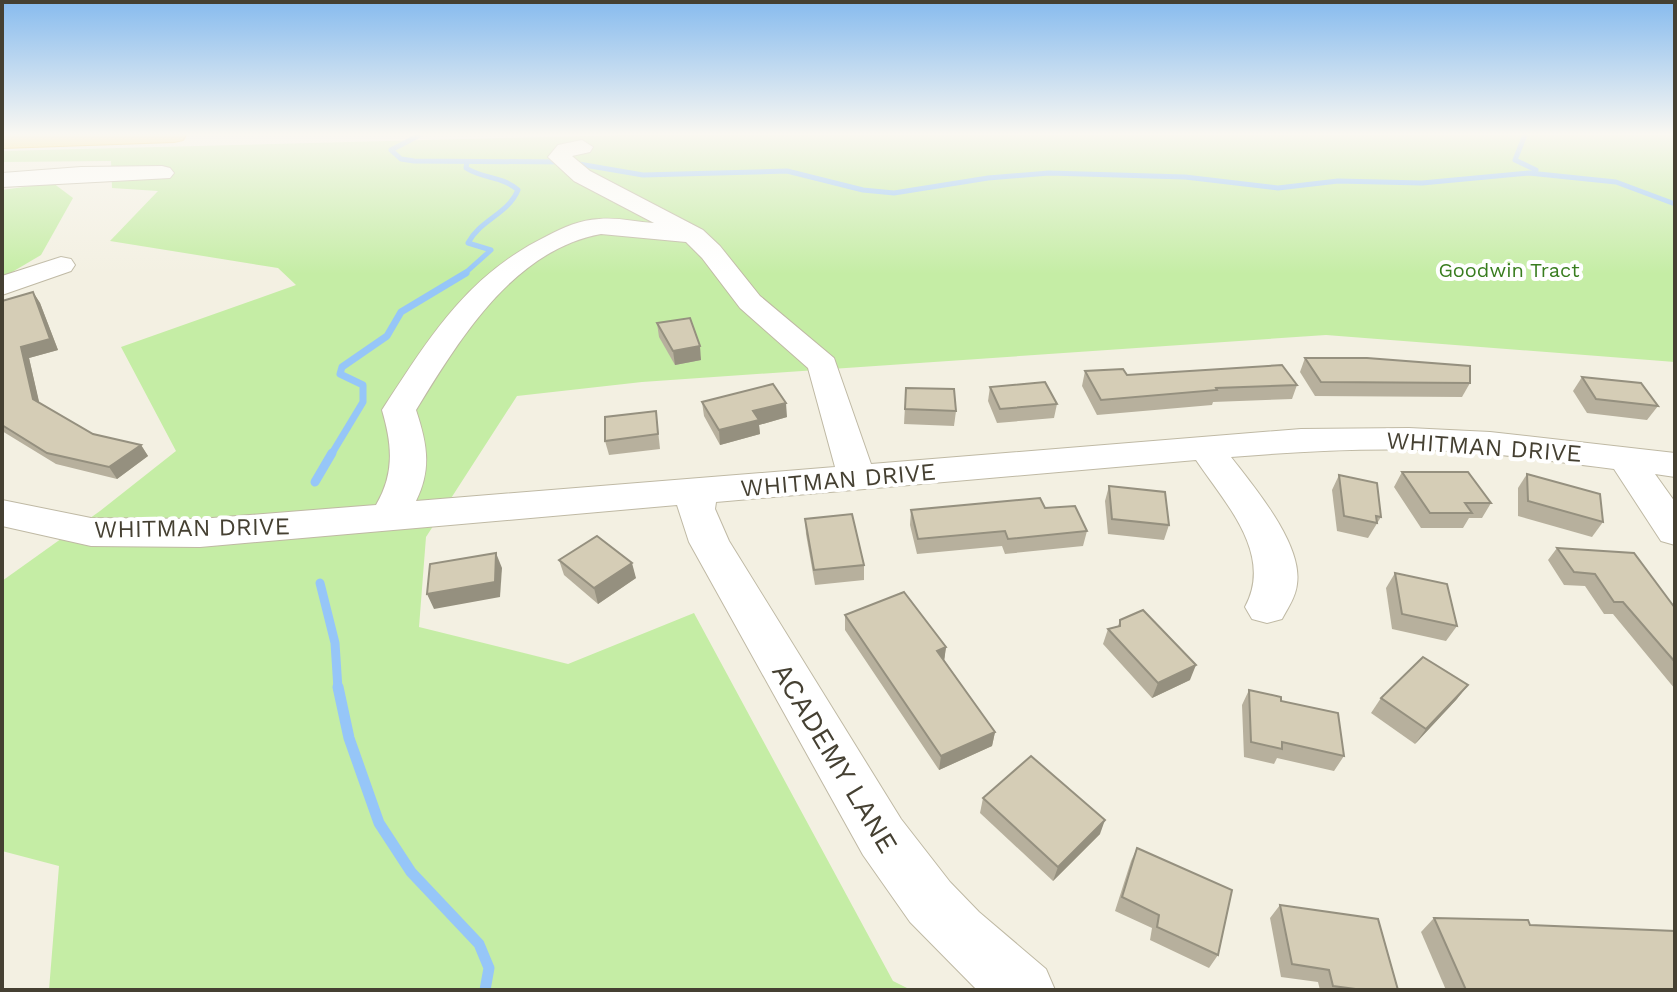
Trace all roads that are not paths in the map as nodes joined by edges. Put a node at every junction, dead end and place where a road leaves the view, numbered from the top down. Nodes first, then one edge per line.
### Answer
1 (609, 181) edge
2 (694, 236) junction
3 (61, 265) dead end
4 (2, 286) edge
5 (1206, 448) junction
6 (1625, 459) junction
7 (1675, 465) edge
8 (856, 477) junction
9 (698, 492) junction
10 (2, 513) edge
11 (387, 518) junction
12 (1675, 531) edge
13 (1267, 607) dead end
14 (1025, 990) edge

1 - 2 street
2 - 8 street
2 - 11 street
3 - 4 street
5 - 6 street, WHITMAN DRIVE
5 - 8 street, WHITMAN DRIVE
5 - 13 street
6 - 7 street, WHITMAN DRIVE
6 - 12 street
8 - 9 street, WHITMAN DRIVE
9 - 11 street, WHITMAN DRIVE
9 - 14 street, ACADEMY LANE
10 - 11 street, WHITMAN DRIVE

